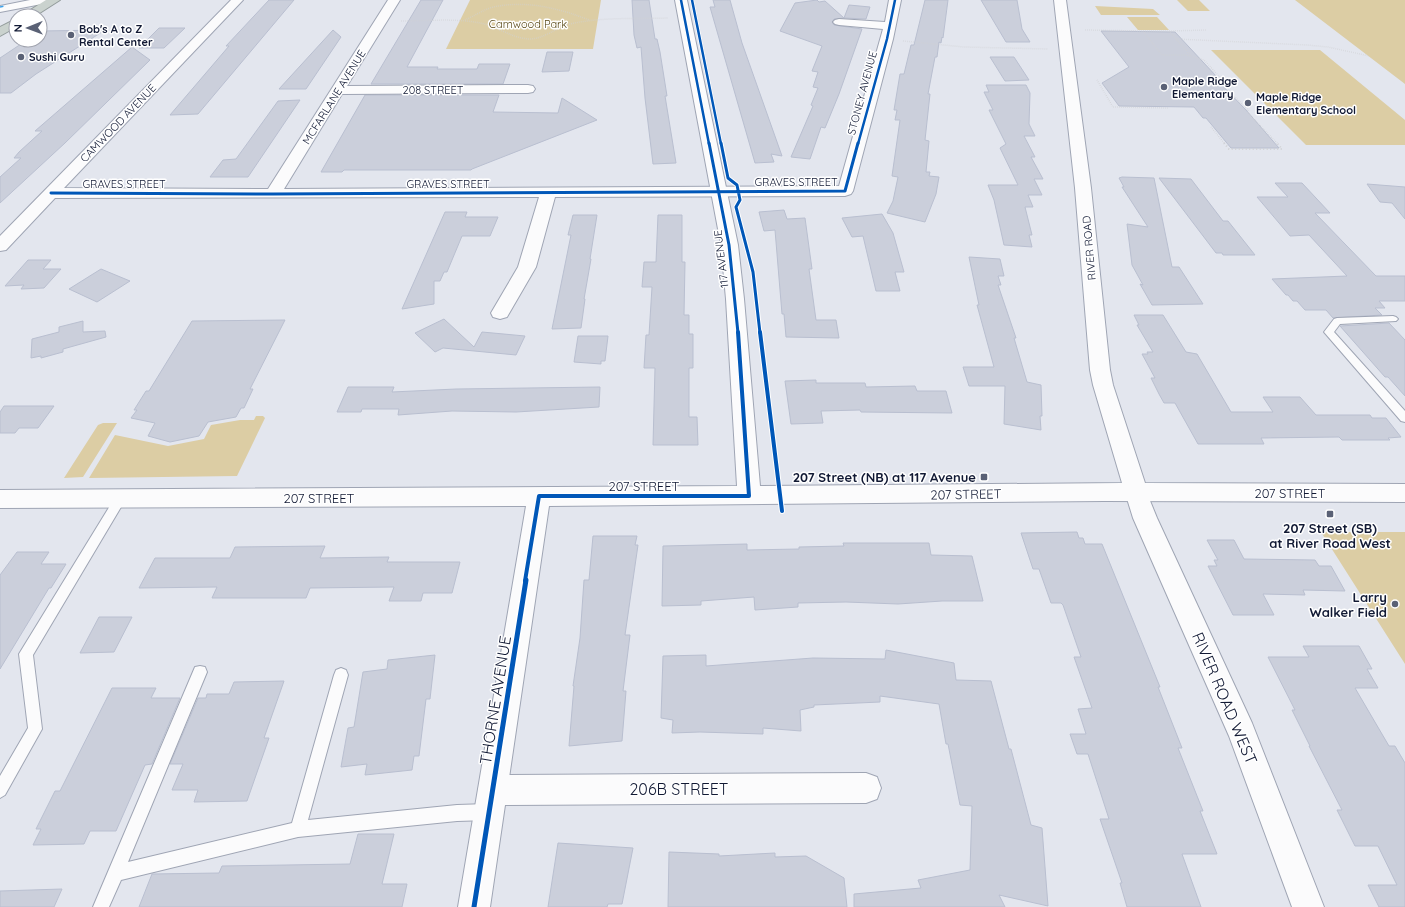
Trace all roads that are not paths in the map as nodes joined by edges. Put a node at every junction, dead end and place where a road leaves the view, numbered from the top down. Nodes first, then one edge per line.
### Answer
1 (47, 0) edge
2 (54, 0) edge
3 (237, 0) edge
4 (394, 0) edge
5 (681, 0) edge
6 (895, 0) edge
7 (1060, 0) edge
8 (40, 8) edge
9 (0, 9) edge
10 (839, 22) dead end
11 (888, 33) junction
12 (528, 89) dead end
13 (338, 90) junction
14 (718, 191) junction
15 (845, 191) joint
16 (51, 193) junction
17 (548, 193) junction
18 (273, 194) junction
19 (0, 246) edge
20 (500, 313) dead end
21 (1393, 319) dead end
22 (1405, 418) edge
23 (1136, 492) junction
24 (1405, 493) edge
25 (539, 496) junction
26 (749, 496) junction
27 (0, 499) edge
28 (120, 499) junction
29 (200, 672) dead end
30 (341, 675) dead end
31 (866, 788) dead end
32 (0, 790) edge
33 (491, 801) junction
34 (298, 829) junction
35 (115, 873) junction
36 (101, 907) edge
37 (474, 907) edge
38 (1308, 907) edge

1 - 9 street
2 - 8 highway
3 - 16 street, CAMWOOD AVENUE
4 - 13 street, MCFARLANE AVENUE
5 - 14 street, 117 AVENUE
6 - 11 street, STONEY AVENUE
7 - 23 street, RIVER ROAD
10 - 11 street
11 - 15 street, STONEY AVENUE
12 - 13 street, 208 STREET
13 - 18 street, MCFARLANE AVENUE
14 - 15 street, GRAVES STREET
14 - 17 street, GRAVES STREET
14 - 26 street, 117 AVENUE
16 - 18 street, GRAVES STREET
16 - 19 street, CAMWOOD AVENUE
17 - 18 street, GRAVES STREET
17 - 20 street
21 - 22 lane
23 - 24 street, 207 STREET
23 - 26 street, 207 STREET
23 - 38 street, RIVER ROAD WEST
25 - 26 street, 207 STREET
25 - 28 street, 207 STREET
25 - 33 street, THORNE AVENUE
27 - 28 street, 207 STREET
28 - 32 lane
29 - 35 lane
30 - 34 lane
31 - 33 street, 206B STREET
33 - 34 lane
33 - 37 street, THORNE AVENUE
34 - 35 lane
35 - 36 lane

